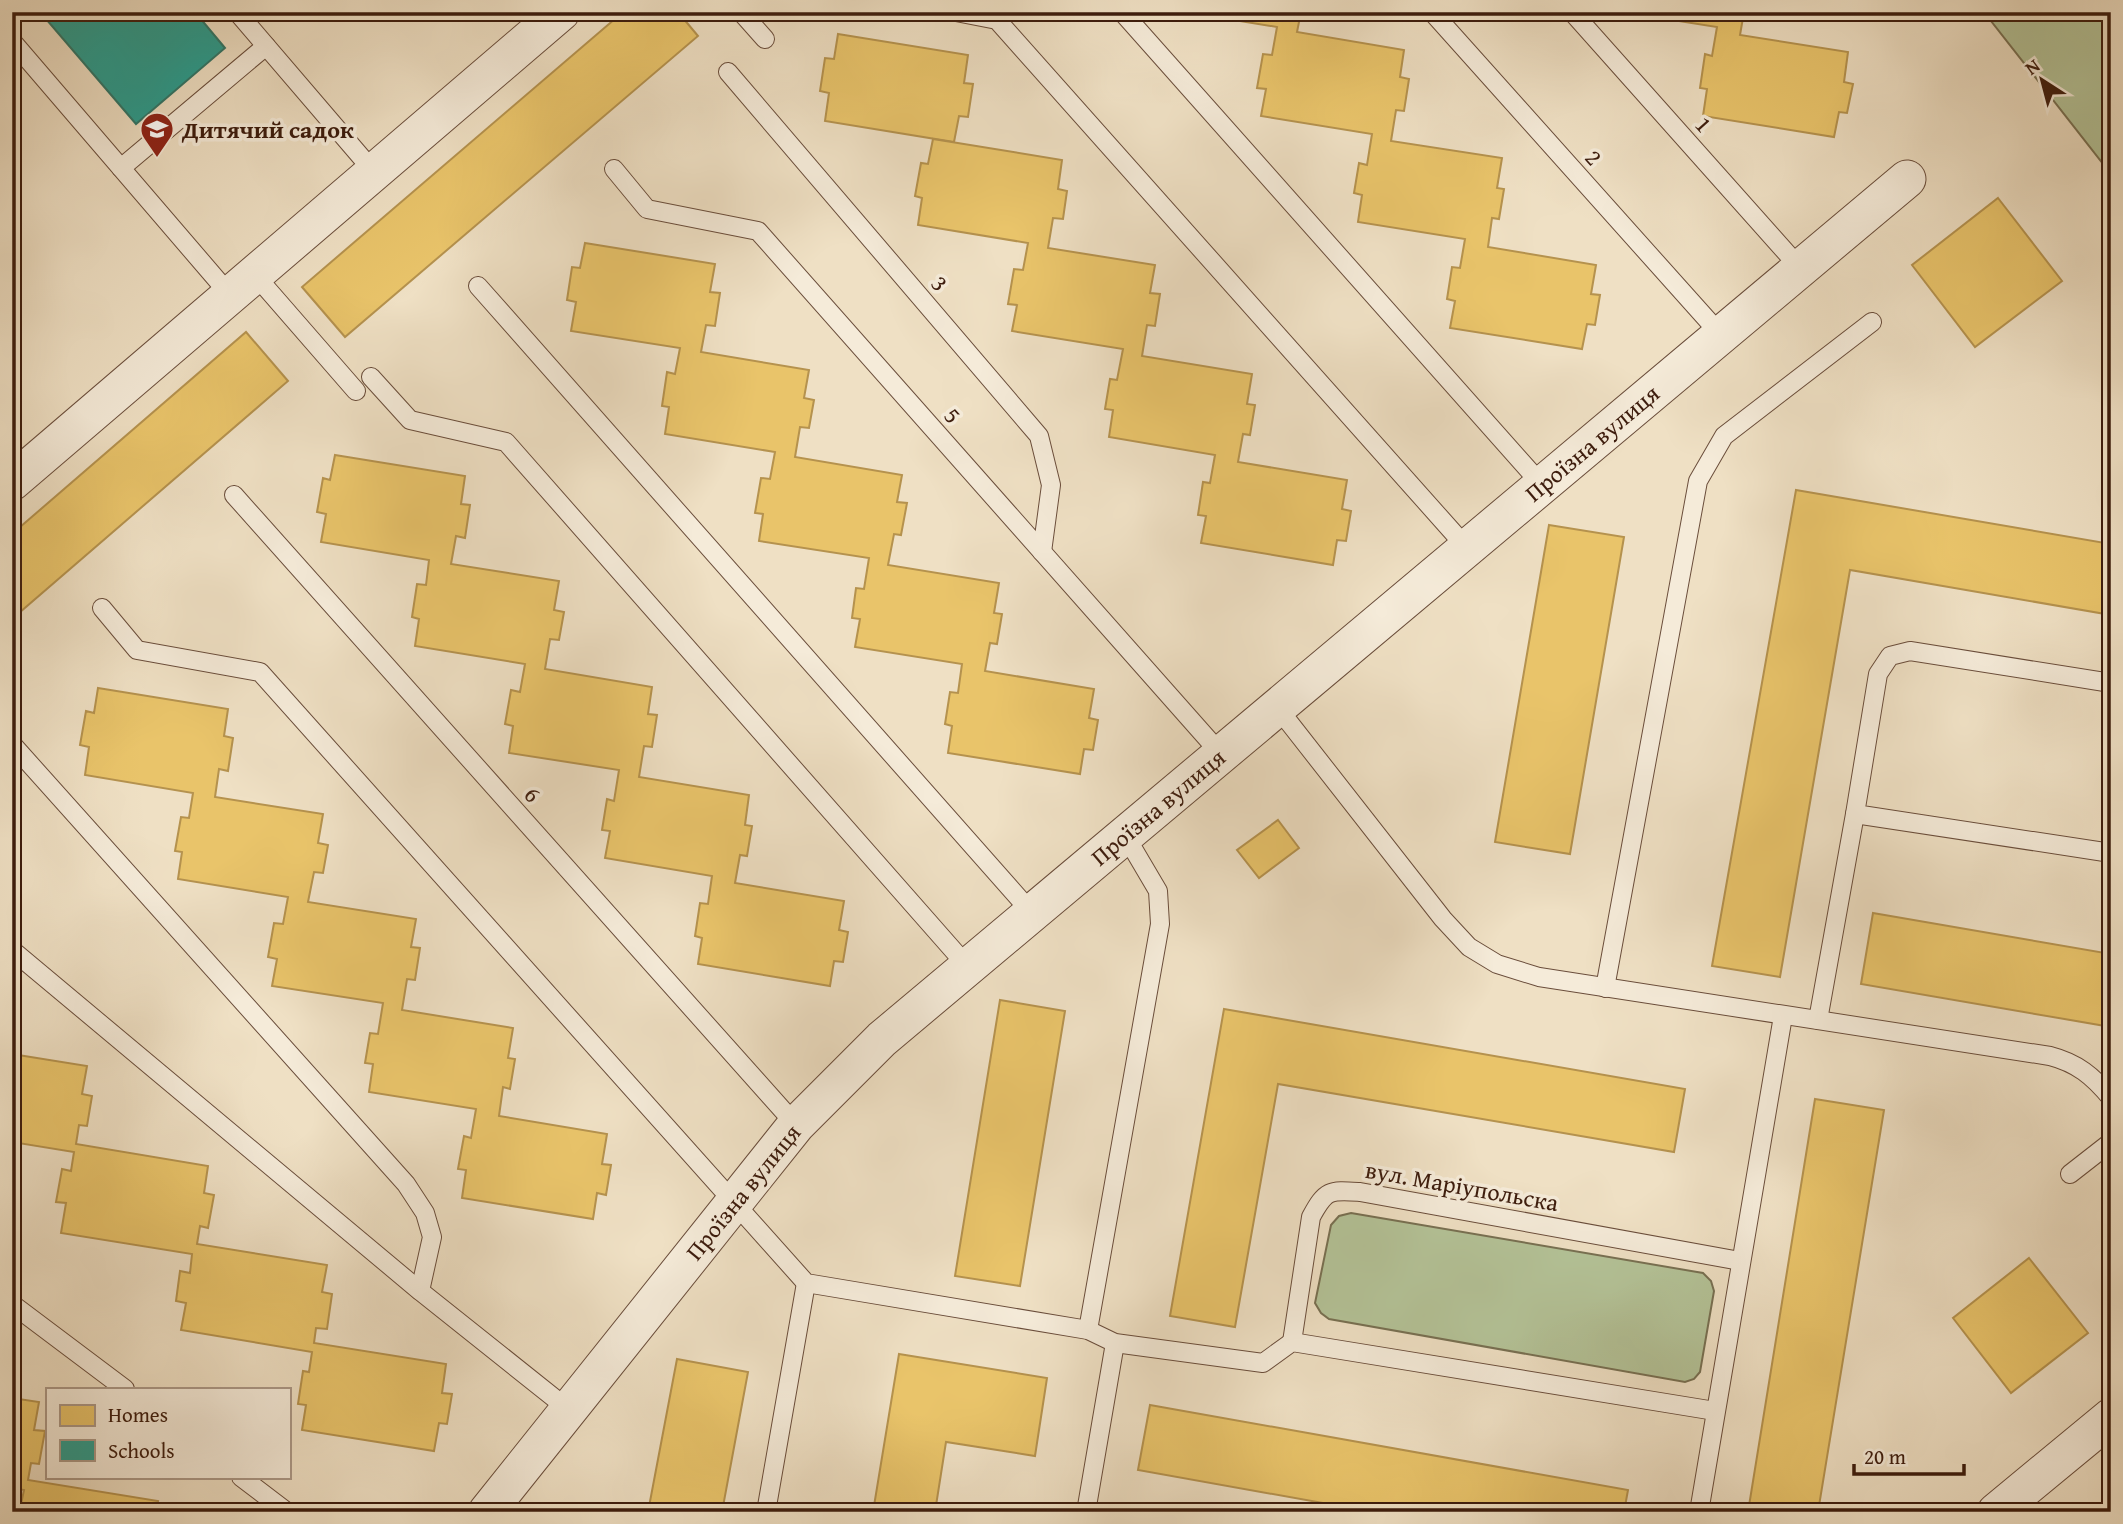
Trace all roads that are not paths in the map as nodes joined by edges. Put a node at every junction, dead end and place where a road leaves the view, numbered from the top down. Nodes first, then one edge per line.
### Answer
1 (237, 12) edge
2 (561, 12) edge
3 (741, 12) edge
4 (956, 12) edge
5 (1122, 12) edge
6 (1432, 12) edge
7 (1572, 12) edge
8 (765, 40) dead end
9 (12, 41) edge
10 (266, 46) junction
11 (727, 72) dead end
12 (121, 168) junction
13 (614, 169) dead end
14 (374, 172) junction
15 (1907, 179) dead end
16 (1800, 268) junction
17 (242, 285) junction
18 (478, 286) dead end
19 (1872, 322) dead end
20 (1721, 335) junction
21 (371, 377) dead end
22 (356, 391) dead end
23 (12, 482) edge
24 (1542, 485) junction
25 (234, 495) dead end
26 (1467, 548) junction
27 (1042, 552) junction
28 (102, 608) dead end
29 (2111, 683) edge
30 (1277, 707) junction
31 (12, 744) edge
32 (1221, 754) junction
33 (1854, 814) junction
34 (1125, 835) junction
35 (2111, 853) edge
36 (1032, 914) junction
37 (12, 950) edge
38 (968, 967) junction
39 (1605, 988) junction
40 (1783, 1016) junction
41 (1818, 1020) junction
42 (2111, 1098) edge
43 (796, 1125) junction
44 (2111, 1142) edge
45 (2070, 1174) dead end
46 (733, 1203) junction
47 (1741, 1261) junction
48 (806, 1283) junction
49 (421, 1291) junction
50 (12, 1304) edge
51 (1088, 1330) junction
52 (1292, 1342) junction
53 (1115, 1343) junction
54 (124, 1388) edge
55 (568, 1409) junction
56 (1715, 1411) junction
57 (2111, 1417) edge
58 (242, 1478) edge
59 (2011, 1507) edge
60 (287, 1512) edge
61 (487, 1512) edge
62 (766, 1512) edge
63 (1086, 1512) edge
64 (1699, 1512) edge

1 - 10 lane
2 - 14 street
3 - 8 lane
4 - 26 lane
5 - 24 lane
6 - 20 lane, 2
7 - 16 lane, 1
9 - 12 lane
10 - 12 lane
10 - 14 lane
11 - 27 lane, 3
12 - 17 lane
13 - 27 lane, 5
14 - 17 street
15 - 16 street, Проїзна вулиця
16 - 20 street, Проїзна вулиця
17 - 22 lane
17 - 23 street
18 - 36 lane
19 - 39 lane
20 - 24 street, Проїзна вулиця
21 - 38 lane
24 - 26 street, Проїзна вулиця
25 - 43 lane, 6
26 - 30 street, Проїзна вулиця
27 - 32 lane, 5
28 - 46 lane
29 - 33 lane
30 - 32 street, Проїзна вулиця
30 - 39 lane
31 - 49 lane
32 - 34 street, Проїзна вулиця
33 - 35 lane
33 - 41 lane
34 - 36 street, Проїзна вулиця
34 - 51 lane
36 - 38 street, Проїзна вулиця
37 - 49 lane
38 - 43 street, Проїзна вулиця
39 - 40 lane
40 - 41 lane
40 - 47 lane
41 - 42 lane
43 - 46 street, Проїзна вулиця
44 - 45 lane
46 - 48 lane
46 - 55 street, Проїзна вулиця
47 - 52 lane, вул. Маріупольска
47 - 56 lane
48 - 51 lane
48 - 62 lane
49 - 55 lane
50 - 54 lane
51 - 53 lane
52 - 53 lane
52 - 56 lane
53 - 63 lane
55 - 61 street, Проїзна вулиця
56 - 64 lane
57 - 59 street
58 - 60 lane

